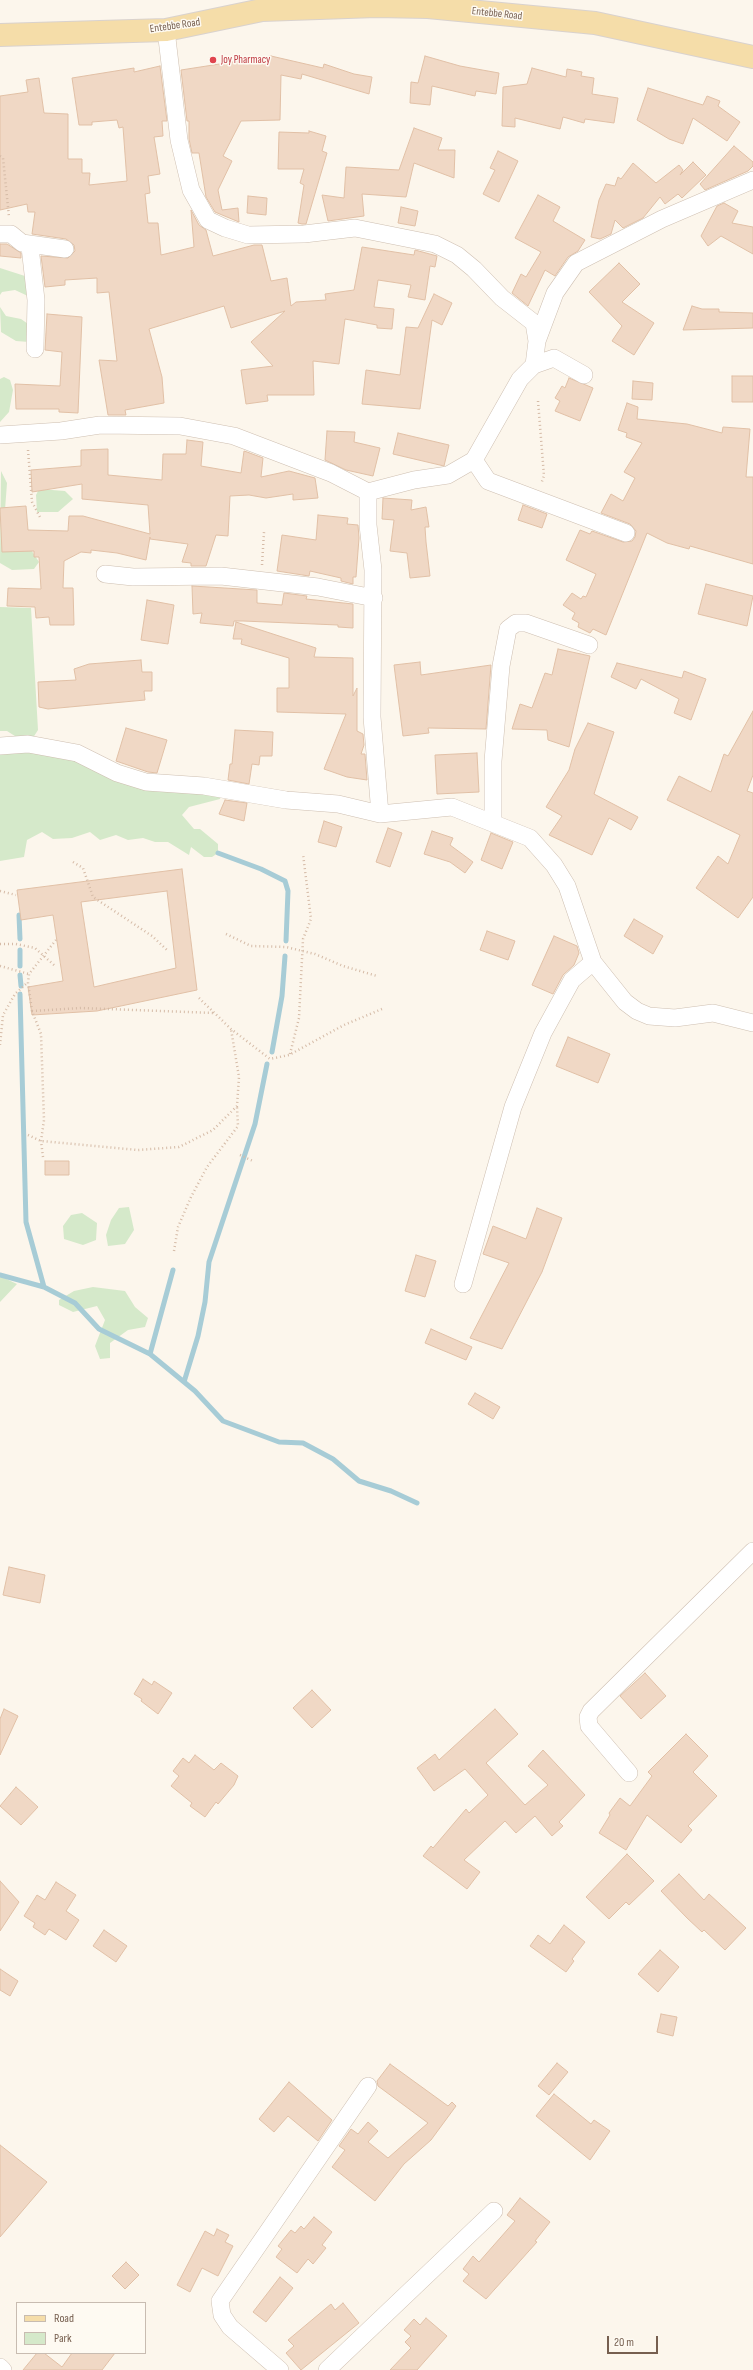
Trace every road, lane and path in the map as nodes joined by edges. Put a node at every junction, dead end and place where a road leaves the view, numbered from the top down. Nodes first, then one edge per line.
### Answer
1 (166, 30) junction
2 (0, 35) edge
3 (753, 57) edge
4 (0, 156) edge
5 (753, 180) edge
6 (6, 234) edge
7 (28, 244) junction
8 (65, 249) dead end
9 (537, 341) junction
10 (35, 348) dead end
11 (534, 365) junction
12 (584, 375) dead end
13 (538, 400) dead end
14 (28, 434) junction
15 (0, 435) edge
16 (474, 460) junction
17 (368, 492) junction
18 (535, 499) junction
19 (40, 517) dead end
20 (264, 532) dead end
21 (626, 533) dead end
22 (104, 574) dead end
23 (261, 581) junction
24 (374, 598) junction
25 (589, 645) dead end
26 (0, 746) edge
27 (380, 814) junction
28 (493, 823) junction
29 (303, 854) dead end
30 (73, 862) dead end
31 (0, 891) edge
32 (16, 895) dead end
33 (226, 934) dead end
34 (56, 940) dead end
35 (0, 944) edge
36 (166, 950) dead end
37 (303, 953) junction
38 (44, 956) junction
39 (593, 962) junction
40 (55, 966) dead end
41 (0, 967) edge
42 (29, 974) junction
43 (377, 976) dead end
44 (28, 983) junction
45 (198, 998) dead end
46 (382, 1009) dead end
47 (32, 1011) junction
48 (214, 1013) junction
49 (753, 1023) edge
50 (231, 1029) junction
51 (0, 1045) edge
52 (290, 1055) junction
53 (237, 1106) junction
54 (28, 1135) dead end
55 (41, 1141) junction
56 (240, 1155) dead end
57 (43, 1157) dead end
58 (253, 1161) dead end
59 (174, 1251) dead end
60 (463, 1284) dead end
61 (753, 1551) edge
62 (629, 1773) dead end
63 (368, 2086) dead end
64 (494, 2211) dead end
65 (0, 2367) edge
66 (3, 2370) edge
67 (280, 2370) edge
68 (327, 2370) edge

1 - 2 main road, Entebbe Road
1 - 3 main road, Entebbe Road
1 - 9 street
4 - 6 path
5 - 9 street
6 - 7 street
7 - 8 street
7 - 10 street
9 - 11 street
11 - 12 street
11 - 16 street
13 - 18 path
14 - 15 street
14 - 17 street
14 - 19 path
16 - 17 street
16 - 18 street
17 - 24 street
18 - 21 street
20 - 23 path
22 - 23 street
23 - 24 street
24 - 27 street
25 - 28 street
26 - 27 street
27 - 28 street
28 - 39 street
29 - 37 path
30 - 36 path
31 - 32 path
33 - 37 path
34 - 38 path
35 - 38 path
37 - 43 path
37 - 52 path
38 - 40 path
38 - 42 path
39 - 49 street
39 - 60 street
41 - 42 path
42 - 44 path
44 - 47 path
44 - 51 path
45 - 48 path
46 - 52 path
47 - 48 path
47 - 55 path
48 - 50 path
50 - 52 path
50 - 53 path
53 - 55 path
53 - 59 path
54 - 55 path
55 - 57 path
56 - 58 path
61 - 62 street
63 - 67 street
64 - 68 street
65 - 66 street

